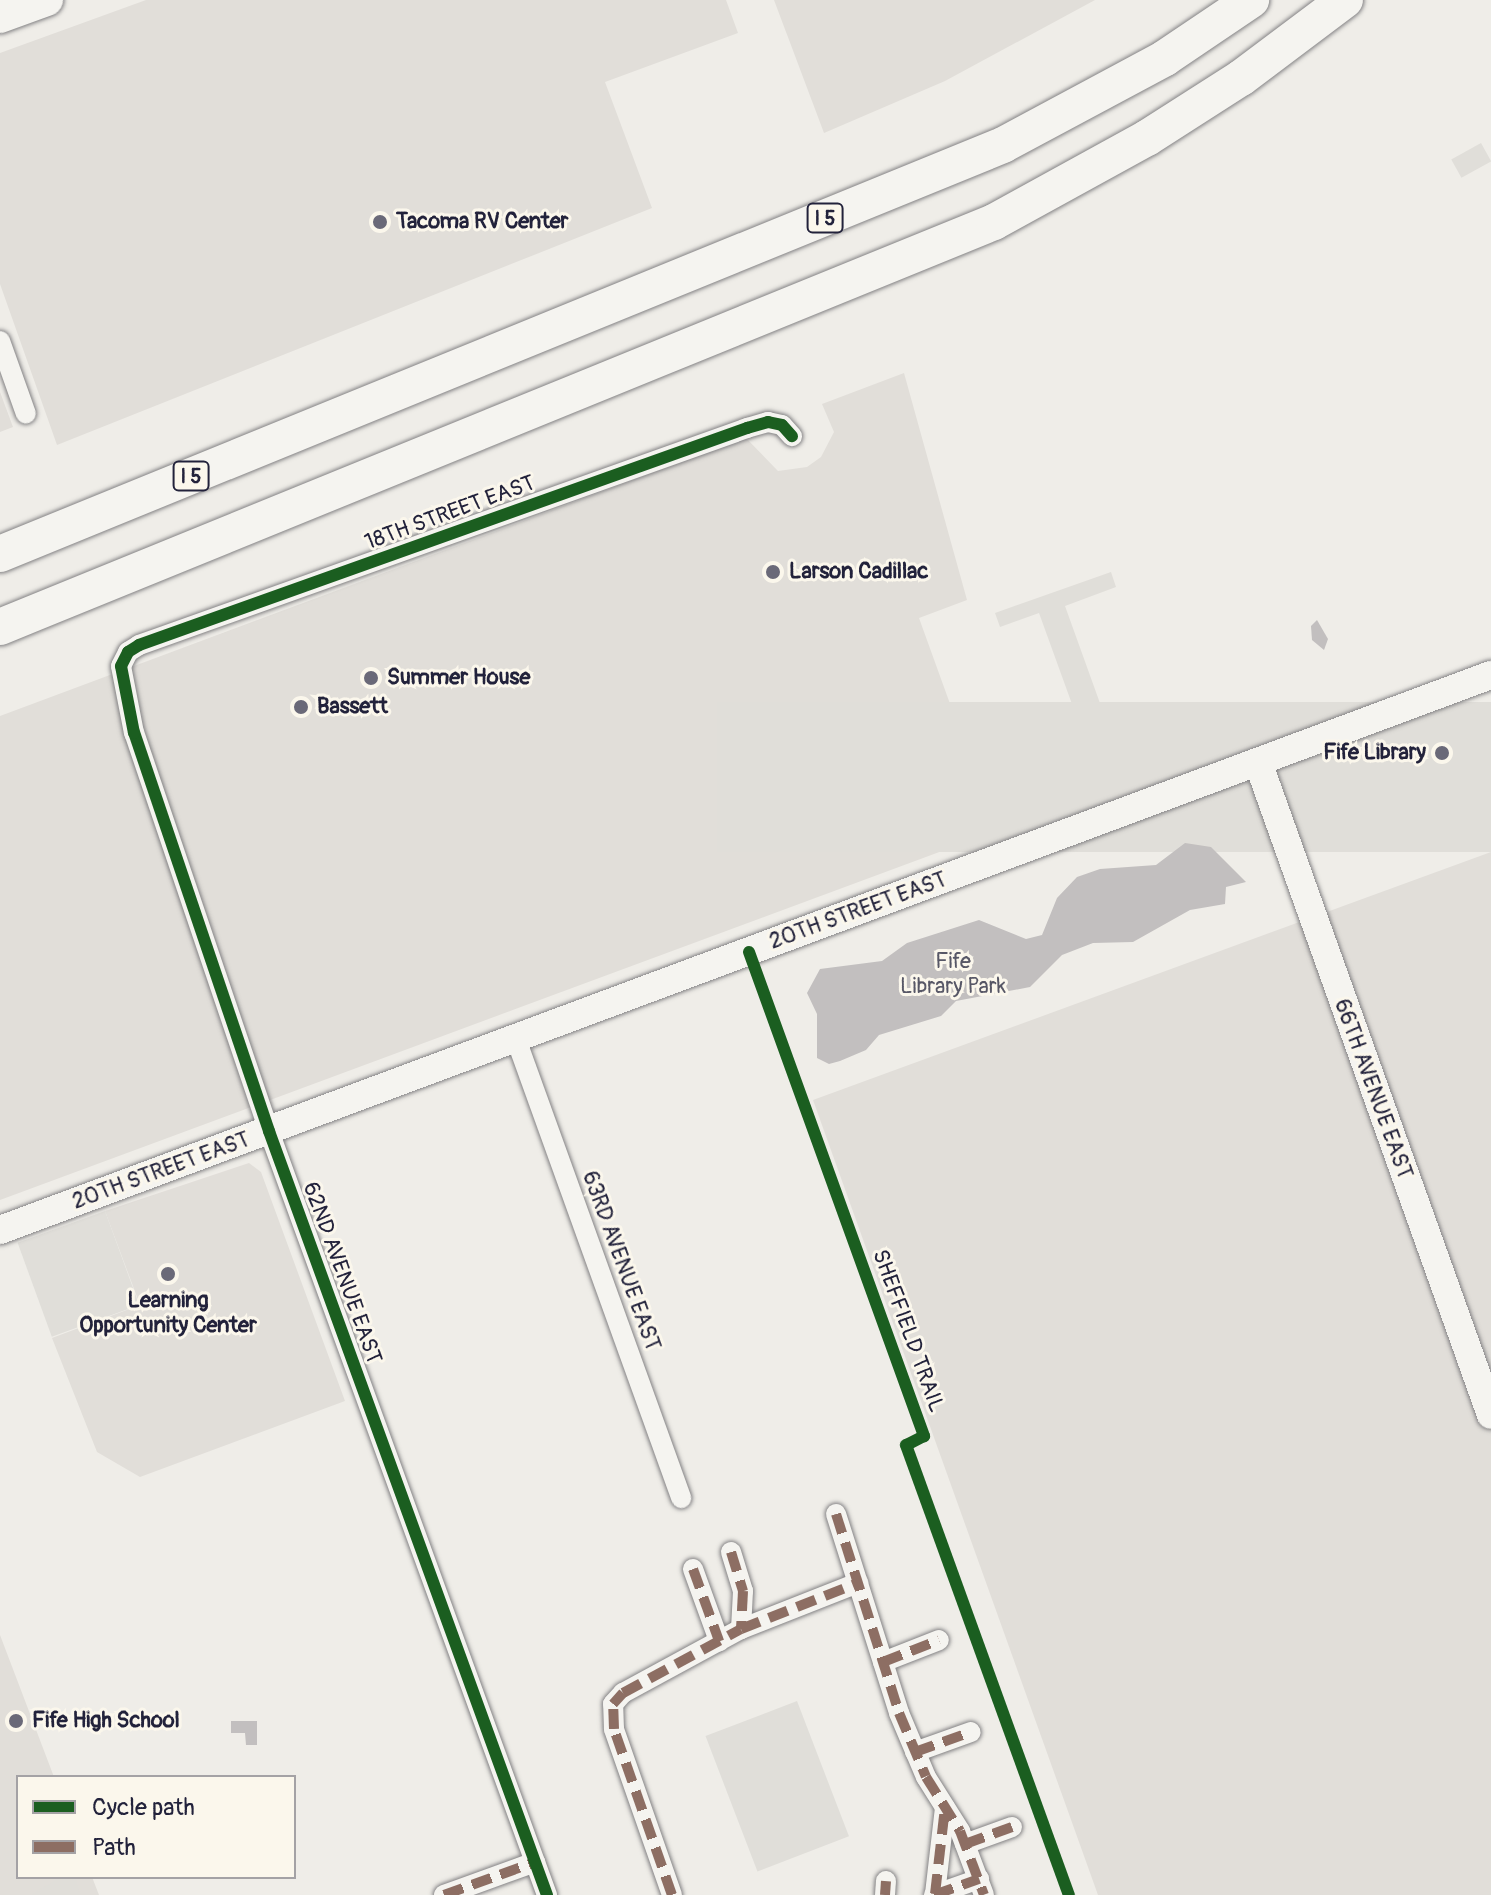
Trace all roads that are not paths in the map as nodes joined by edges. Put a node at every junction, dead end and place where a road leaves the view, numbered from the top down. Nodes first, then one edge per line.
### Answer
1 (47, 0) edge
2 (1251, 0) edge
3 (1345, 0) edge
4 (0, 17) edge
5 (0, 341) edge
6 (26, 414) dead end
7 (792, 436) dead end
8 (0, 554) edge
9 (0, 627) edge
10 (122, 660) joint
11 (1491, 675) edge
12 (1258, 762) junction
13 (516, 1039) junction
14 (269, 1131) junction
15 (0, 1230) edge
16 (1491, 1415) edge
17 (681, 1498) dead end
18 (836, 1514) dead end
19 (731, 1552) dead end
20 (693, 1569) dead end
21 (858, 1583) junction
22 (741, 1629) junction
23 (939, 1640) dead end
24 (719, 1641) junction
25 (883, 1662) junction
26 (971, 1732) dead end
27 (915, 1752) junction
28 (945, 1808) junction
29 (1012, 1827) dead end
30 (965, 1844) junction
31 (535, 1862) junction
32 (982, 1887) edge
33 (444, 1895) edge
34 (547, 1895) edge
35 (672, 1895) edge
36 (934, 1895) edge

1 - 4 main road
2 - 8 highway, I 5
3 - 9 highway
5 - 6 street
7 - 10 street, 18TH STREET EAST
10 - 14 street, 62ND AVENUE EAST
11 - 12 main road, 20TH STREET EAST
12 - 13 main road, 20TH STREET EAST
12 - 16 main road, 66TH AVENUE EAST
13 - 14 main road, 20TH STREET EAST
13 - 17 street, 63RD AVENUE EAST
14 - 15 main road, 20TH STREET EAST
14 - 31 street, 62ND AVENUE EAST
18 - 21 street
19 - 22 street
20 - 24 street
21 - 22 street
21 - 25 street
22 - 24 street
23 - 25 street
24 - 35 street
25 - 27 street
26 - 27 street
27 - 28 street
28 - 30 street
28 - 36 street
29 - 30 street
30 - 32 street
31 - 33 street
31 - 34 street, 62ND AVENUE EAST
32 - 36 street

